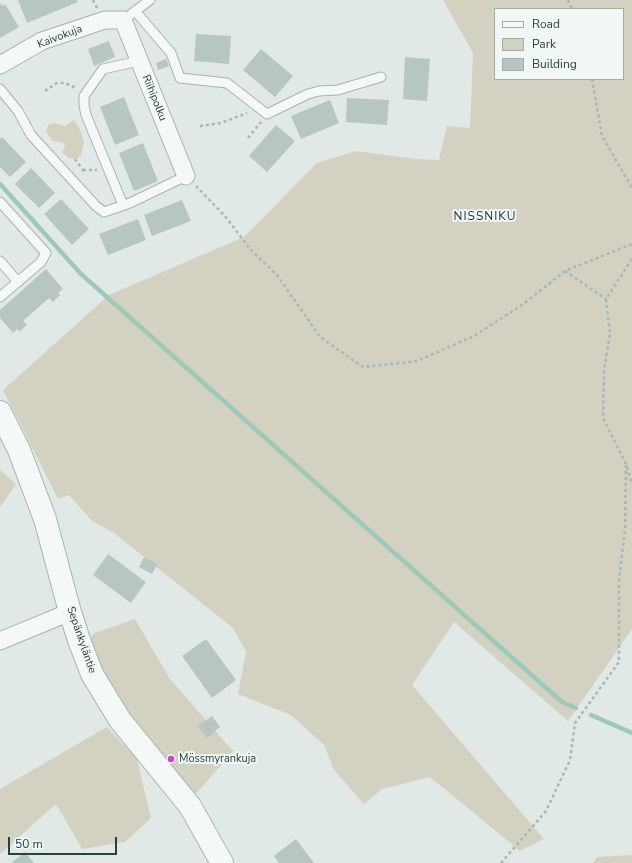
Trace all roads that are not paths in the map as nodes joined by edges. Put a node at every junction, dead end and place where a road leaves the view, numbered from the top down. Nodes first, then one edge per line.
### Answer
1 (150, 0) edge
2 (129, 15) junction
3 (139, 61) junction
4 (0, 65) edge
5 (381, 77) dead end
6 (0, 89) edge
7 (186, 176) joint
8 (0, 202) edge
9 (123, 205) junction
10 (0, 261) edge
11 (18, 282) junction
12 (0, 298) edge
13 (0, 412) edge
14 (70, 612) junction
15 (0, 641) edge
16 (222, 863) edge

1 - 2 lane
2 - 3 street, Riihipolku
2 - 4 street, Kaivokuja
2 - 5 lane
3 - 7 street, Riihipolku
3 - 9 lane
6 - 9 lane
7 - 9 lane
8 - 11 lane
10 - 11 lane
11 - 12 lane
13 - 14 street, Sepänkyläntie
14 - 15 street
14 - 16 street, Sepänkyläntie

